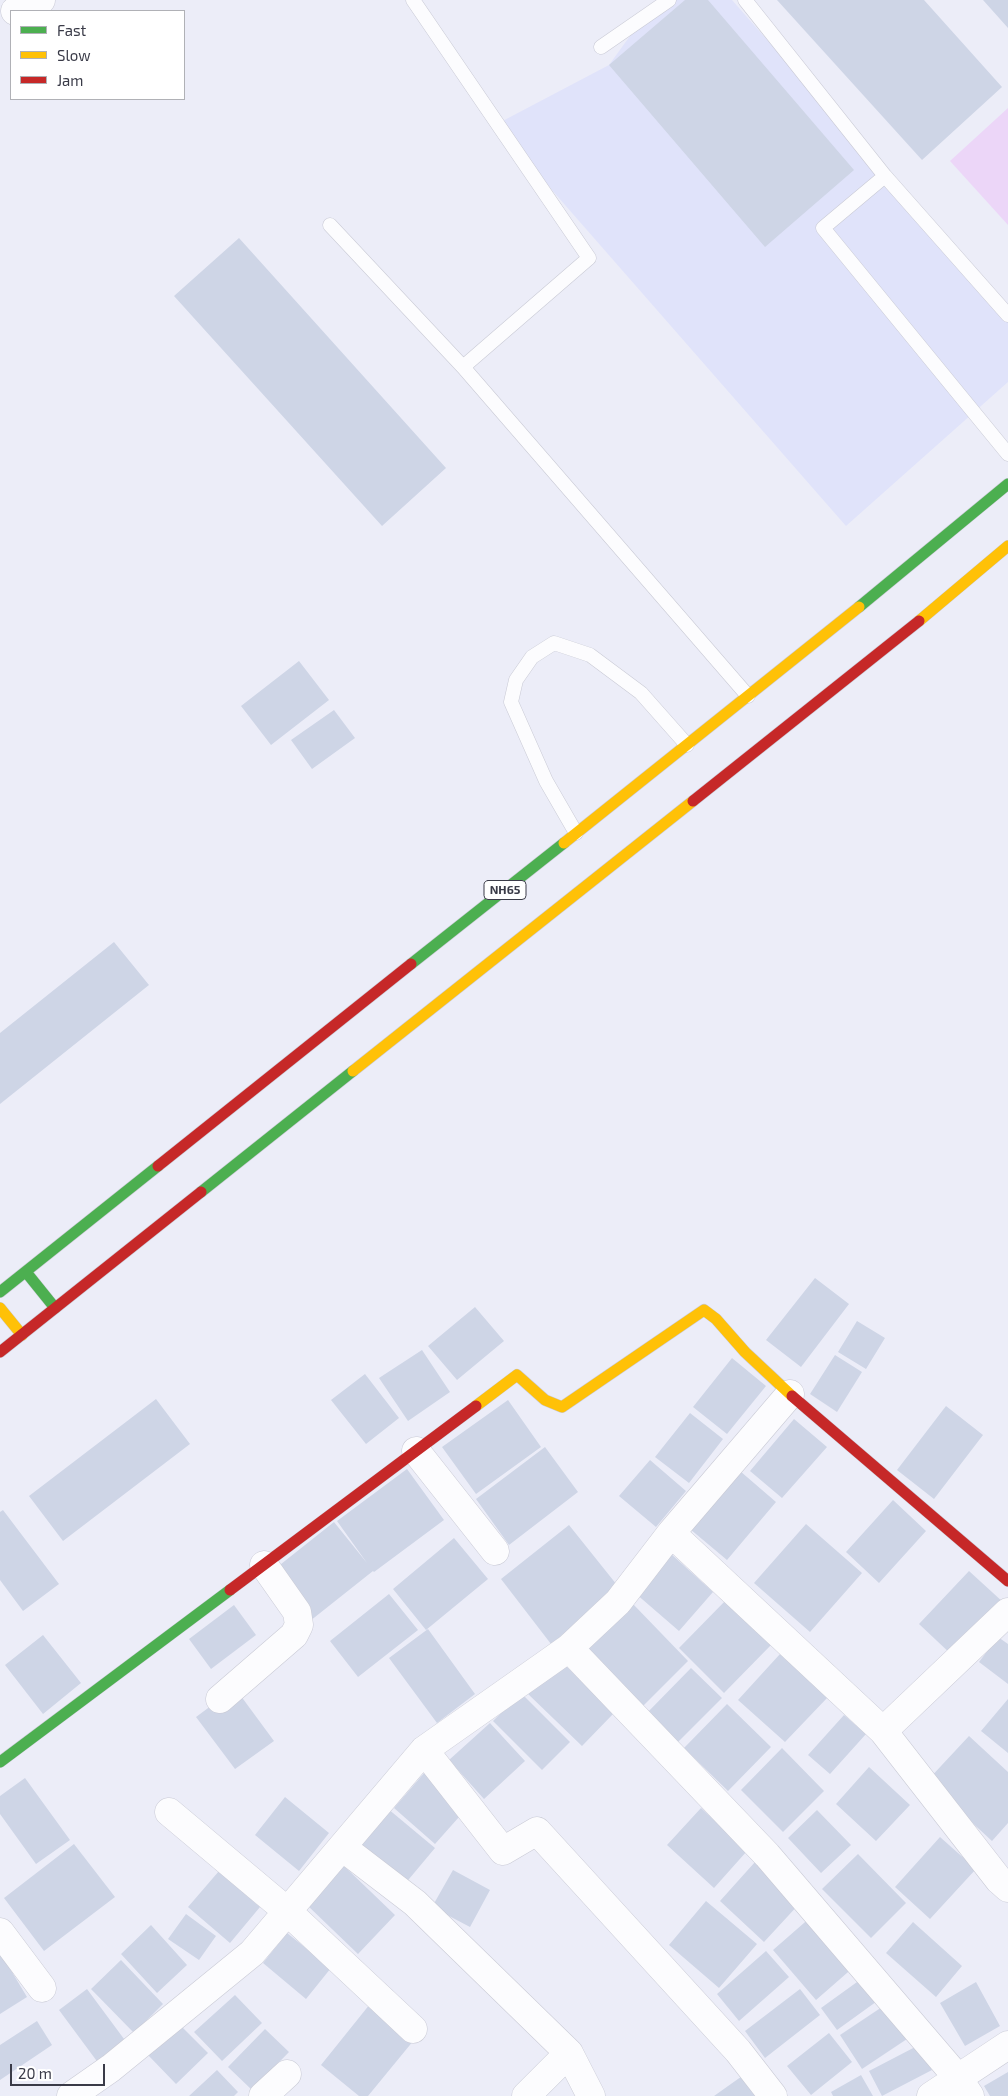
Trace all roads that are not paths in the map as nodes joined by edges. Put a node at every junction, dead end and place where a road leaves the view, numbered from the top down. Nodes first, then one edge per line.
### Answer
1 (41, 0) edge
2 (413, 0) edge
3 (669, 0) edge
4 (745, 0) edge
5 (17, 10) edge
6 (600, 46) dead end
7 (885, 176) junction
8 (330, 224) dead end
9 (1008, 315) edge
10 (463, 367) junction
11 (1008, 454) edge
12 (1008, 484) edge
13 (1008, 546) edge
14 (748, 696) junction
15 (687, 745) junction
16 (576, 833) junction
17 (26, 1272) junction
18 (0, 1292) edge
19 (0, 1308) edge
20 (55, 1308) junction
21 (22, 1335) junction
22 (0, 1352) edge
23 (790, 1394) junction
24 (416, 1451) junction
25 (671, 1533) junction
26 (495, 1551) dead end
27 (264, 1565) junction
28 (1008, 1581) edge
29 (1008, 1612) edge
30 (569, 1648) junction
31 (220, 1699) dead end
32 (883, 1731) junction
33 (424, 1750) junction
34 (0, 1762) edge
35 (169, 1812) dead end
36 (342, 1846) junction
37 (1005, 1880) edge
38 (287, 1911) junction
39 (0, 1932) edge
40 (42, 1988) dead end
41 (413, 2029) dead end
42 (1008, 2045) edge
43 (569, 2053) junction
44 (287, 2074) dead end
45 (964, 2087) edge
46 (71, 2096) edge
47 (263, 2096) edge
48 (526, 2096) edge
49 (591, 2096) edge
50 (773, 2096) edge
51 (931, 2096) edge

1 - 5 street
2 - 10 lane
3 - 6 lane
4 - 7 lane
7 - 9 lane
7 - 11 lane
8 - 10 lane
10 - 14 lane
12 - 14 main road, NH65
13 - 20 main road
14 - 15 main road, NH65
15 - 16 main road, NH65
15 - 16 lane
16 - 17 main road, NH65
17 - 18 main road, NH65
17 - 20 main road
19 - 21 main road
20 - 21 main road
21 - 22 main road
23 - 24 main road
23 - 25 street
23 - 28 main road
24 - 26 street
24 - 27 main road
25 - 30 street
25 - 32 street
27 - 31 street
27 - 34 main road
29 - 32 street
30 - 33 street
30 - 45 street
32 - 37 street
33 - 36 street
33 - 50 street
35 - 38 street
36 - 38 street
36 - 43 street
38 - 41 street
38 - 46 street
39 - 40 street
42 - 45 street
43 - 48 street
43 - 49 street
44 - 47 street
45 - 51 street

